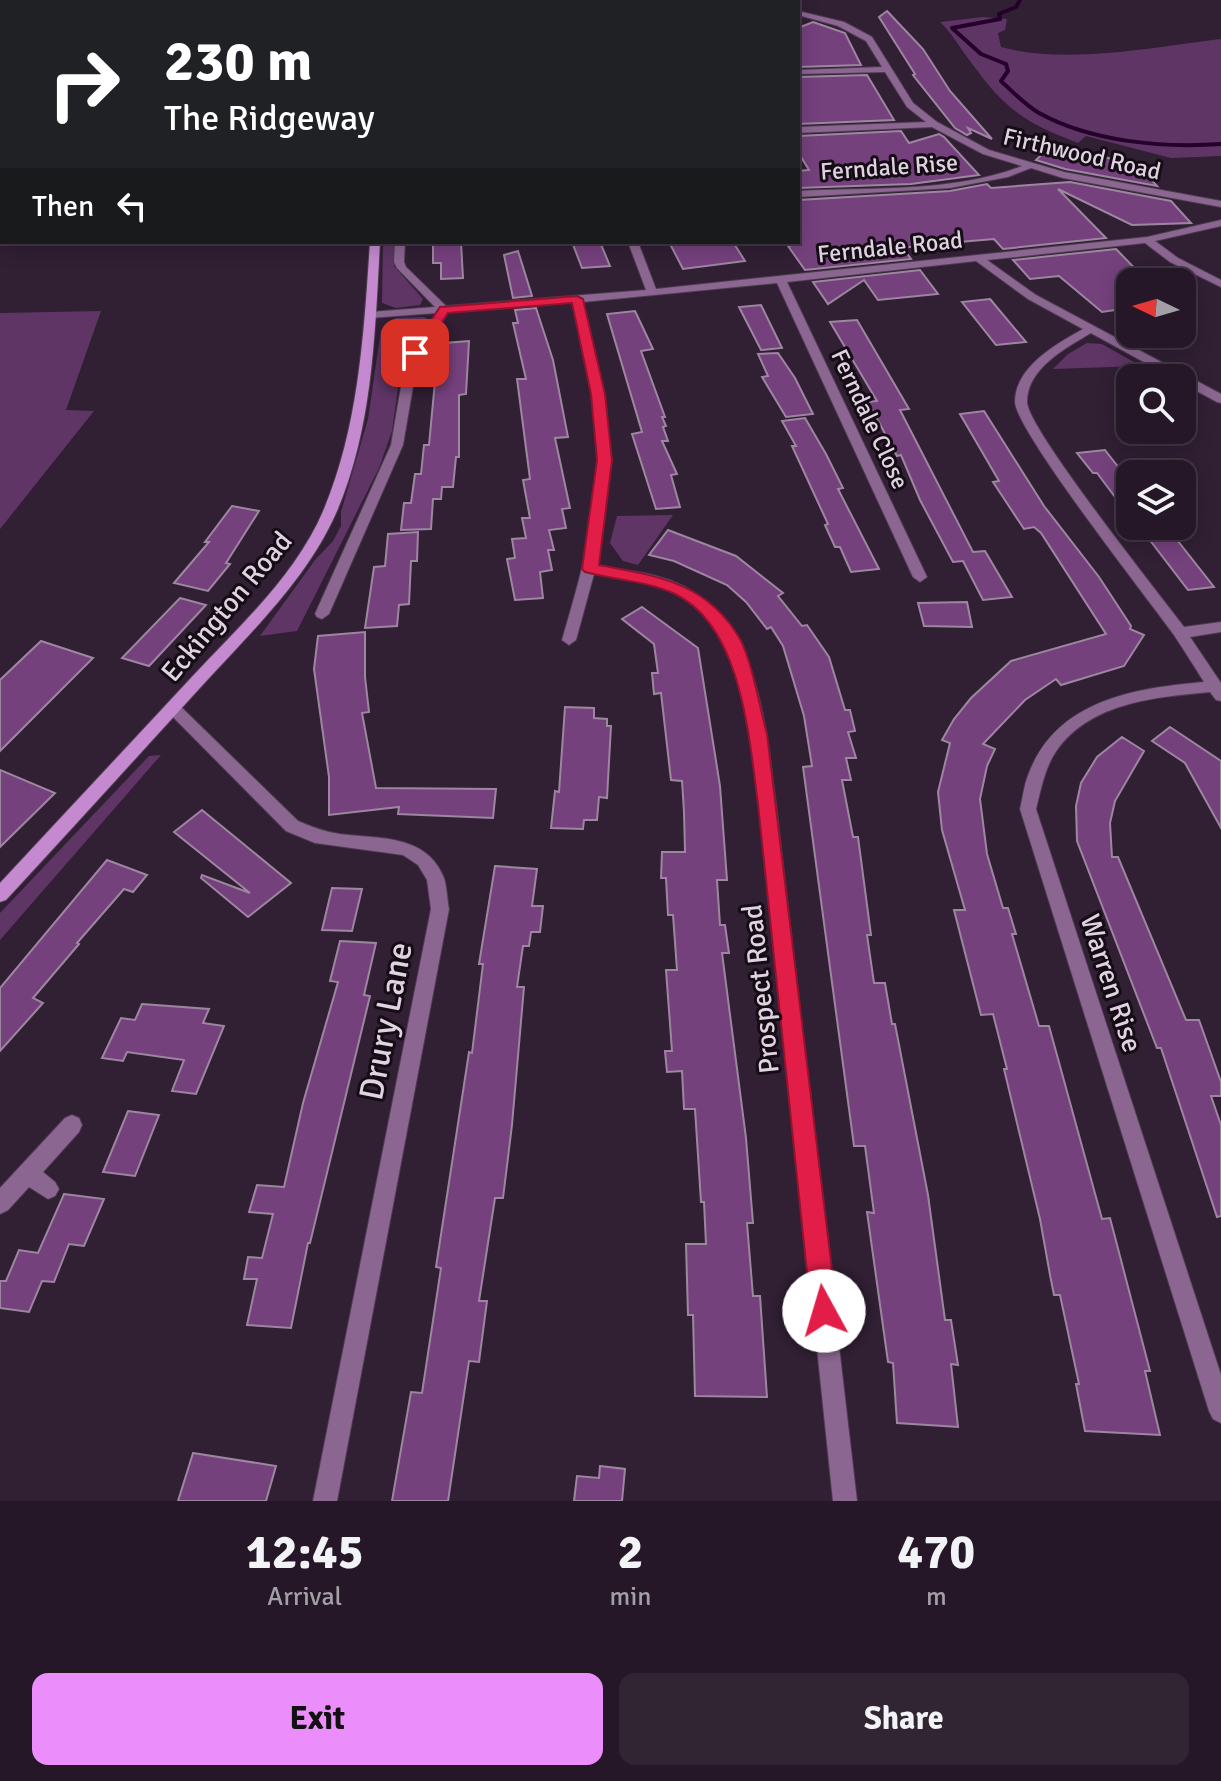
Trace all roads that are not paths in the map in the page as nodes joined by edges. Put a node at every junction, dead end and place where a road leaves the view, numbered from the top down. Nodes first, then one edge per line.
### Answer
1 (800, 14) edge
2 (888, 69) junction
3 (800, 72) edge
4 (934, 124) junction
5 (800, 130) edge
6 (1029, 166) junction
7 (800, 194) edge
8 (1221, 204) edge
9 (1221, 223) edge
10 (1147, 240) junction
11 (375, 244) edge
12 (400, 244) edge
13 (634, 244) edge
14 (978, 258) junction
15 (780, 279) junction
16 (1221, 284) edge
17 (652, 293) junction
18 (577, 299) junction
19 (444, 310) junction
20 (370, 315) junction
21 (1092, 328) junction
22 (1221, 399) edge
23 (590, 569) junction
24 (920, 577) dead end
25 (322, 614) dead end
26 (1221, 627) edge
27 (1180, 633) junction
28 (569, 640) dead end
29 (1218, 691) edge
30 (173, 708) junction
31 (0, 895) edge
32 (72, 1125) dead end
33 (28, 1174) junction
34 (48, 1189) dead end
35 (0, 1203) edge
36 (1221, 1411) edge
37 (325, 1501) edge
38 (845, 1501) edge

1 - 2 street, Firthwood Road
2 - 3 street
2 - 4 street, Firthwood Road
4 - 5 street
4 - 6 street, Firthwood Road
6 - 7 street, Ferndale Rise
6 - 8 street, Firthwood Road
9 - 10 street, Ferndale Road
10 - 14 street, Ferndale Road
10 - 16 street
11 - 20 main road, Eckington Road
12 - 19 street
13 - 17 street
14 - 15 street, Ferndale Road
14 - 21 street
15 - 17 street, Ferndale Road
15 - 24 street, Ferndale Close
17 - 18 street, Ferndale Road
18 - 19 street, Ferndale Road
18 - 23 street
19 - 20 street, Ferndale Road
19 - 25 street
20 - 30 main road, Eckington Road
21 - 22 street
21 - 27 street
23 - 28 street
23 - 38 street, Prospect Road
26 - 27 street
27 - 29 street
29 - 36 street, Warren Rise
30 - 31 main road, Eckington Road
30 - 37 street, Drury Lane
32 - 33 street
33 - 34 street
33 - 35 street

